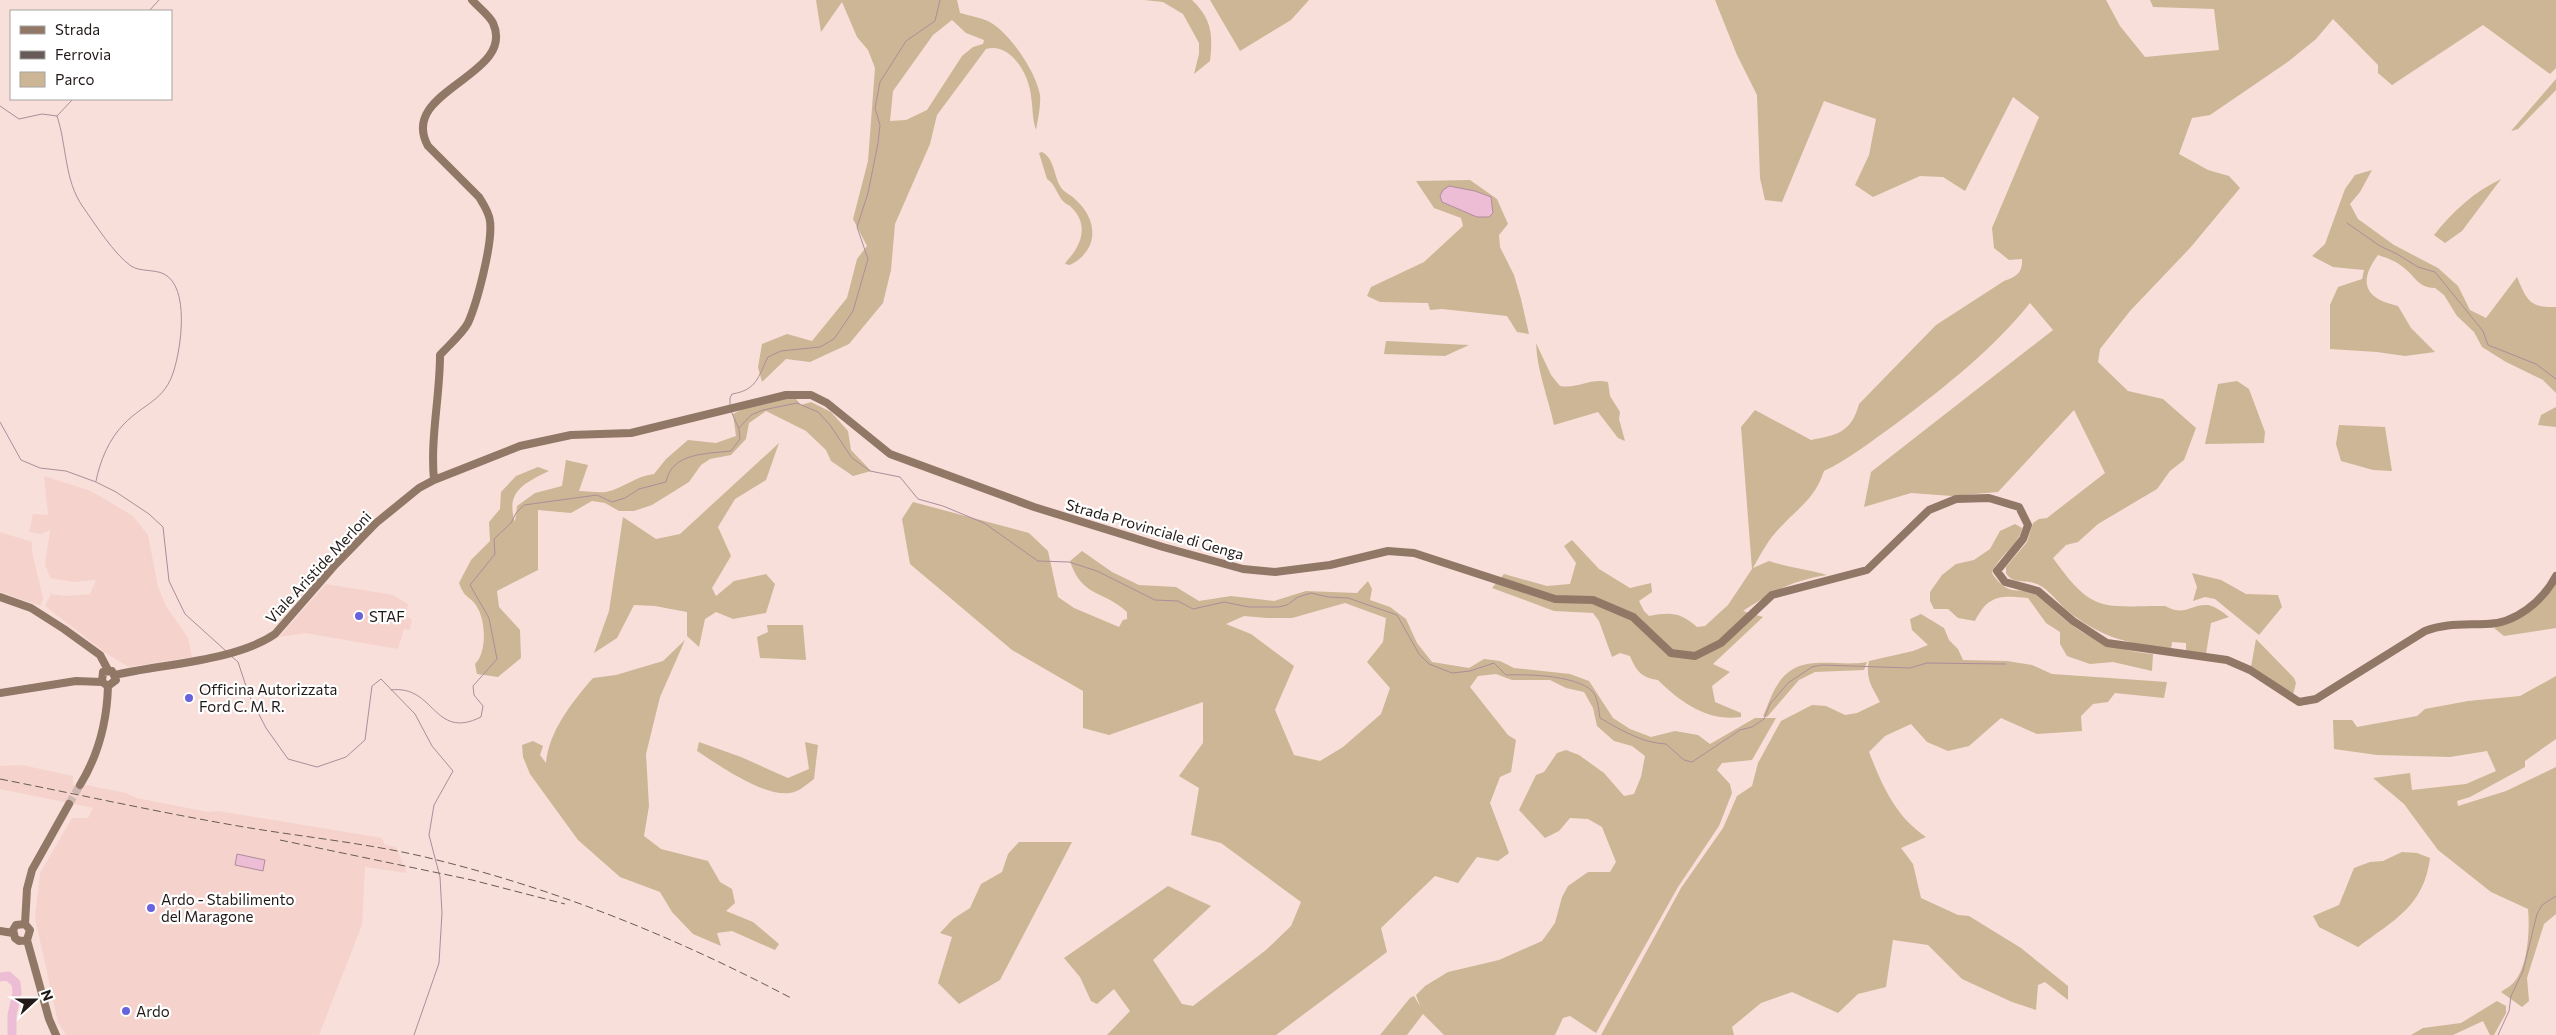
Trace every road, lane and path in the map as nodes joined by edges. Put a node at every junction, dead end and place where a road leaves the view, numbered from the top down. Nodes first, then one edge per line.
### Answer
1 (472, 0) edge
2 (434, 480) junction
3 (2556, 576) edge
4 (0, 597) edge
5 (108, 670) junction
6 (116, 675) junction
7 (105, 684) junction
8 (0, 693) edge
9 (80, 785) tunnel mouth
10 (68, 804) tunnel mouth
11 (25, 924) junction
12 (0, 931) edge
13 (13, 933) junction
14 (27, 940) junction
15 (56, 1035) edge

1 - 2 main road
2 - 3 main road, Strada Provinciale di Genga
2 - 6 main road, Viale Aristide Merloni
4 - 5 main road
5 - 6 main road
5 - 7 main road
6 - 7 main road
7 - 8 main road
7 - 9 main road
10 - 11 main road
11 - 13 main road
11 - 14 main road
12 - 13 main road
13 - 14 main road
14 - 15 main road

